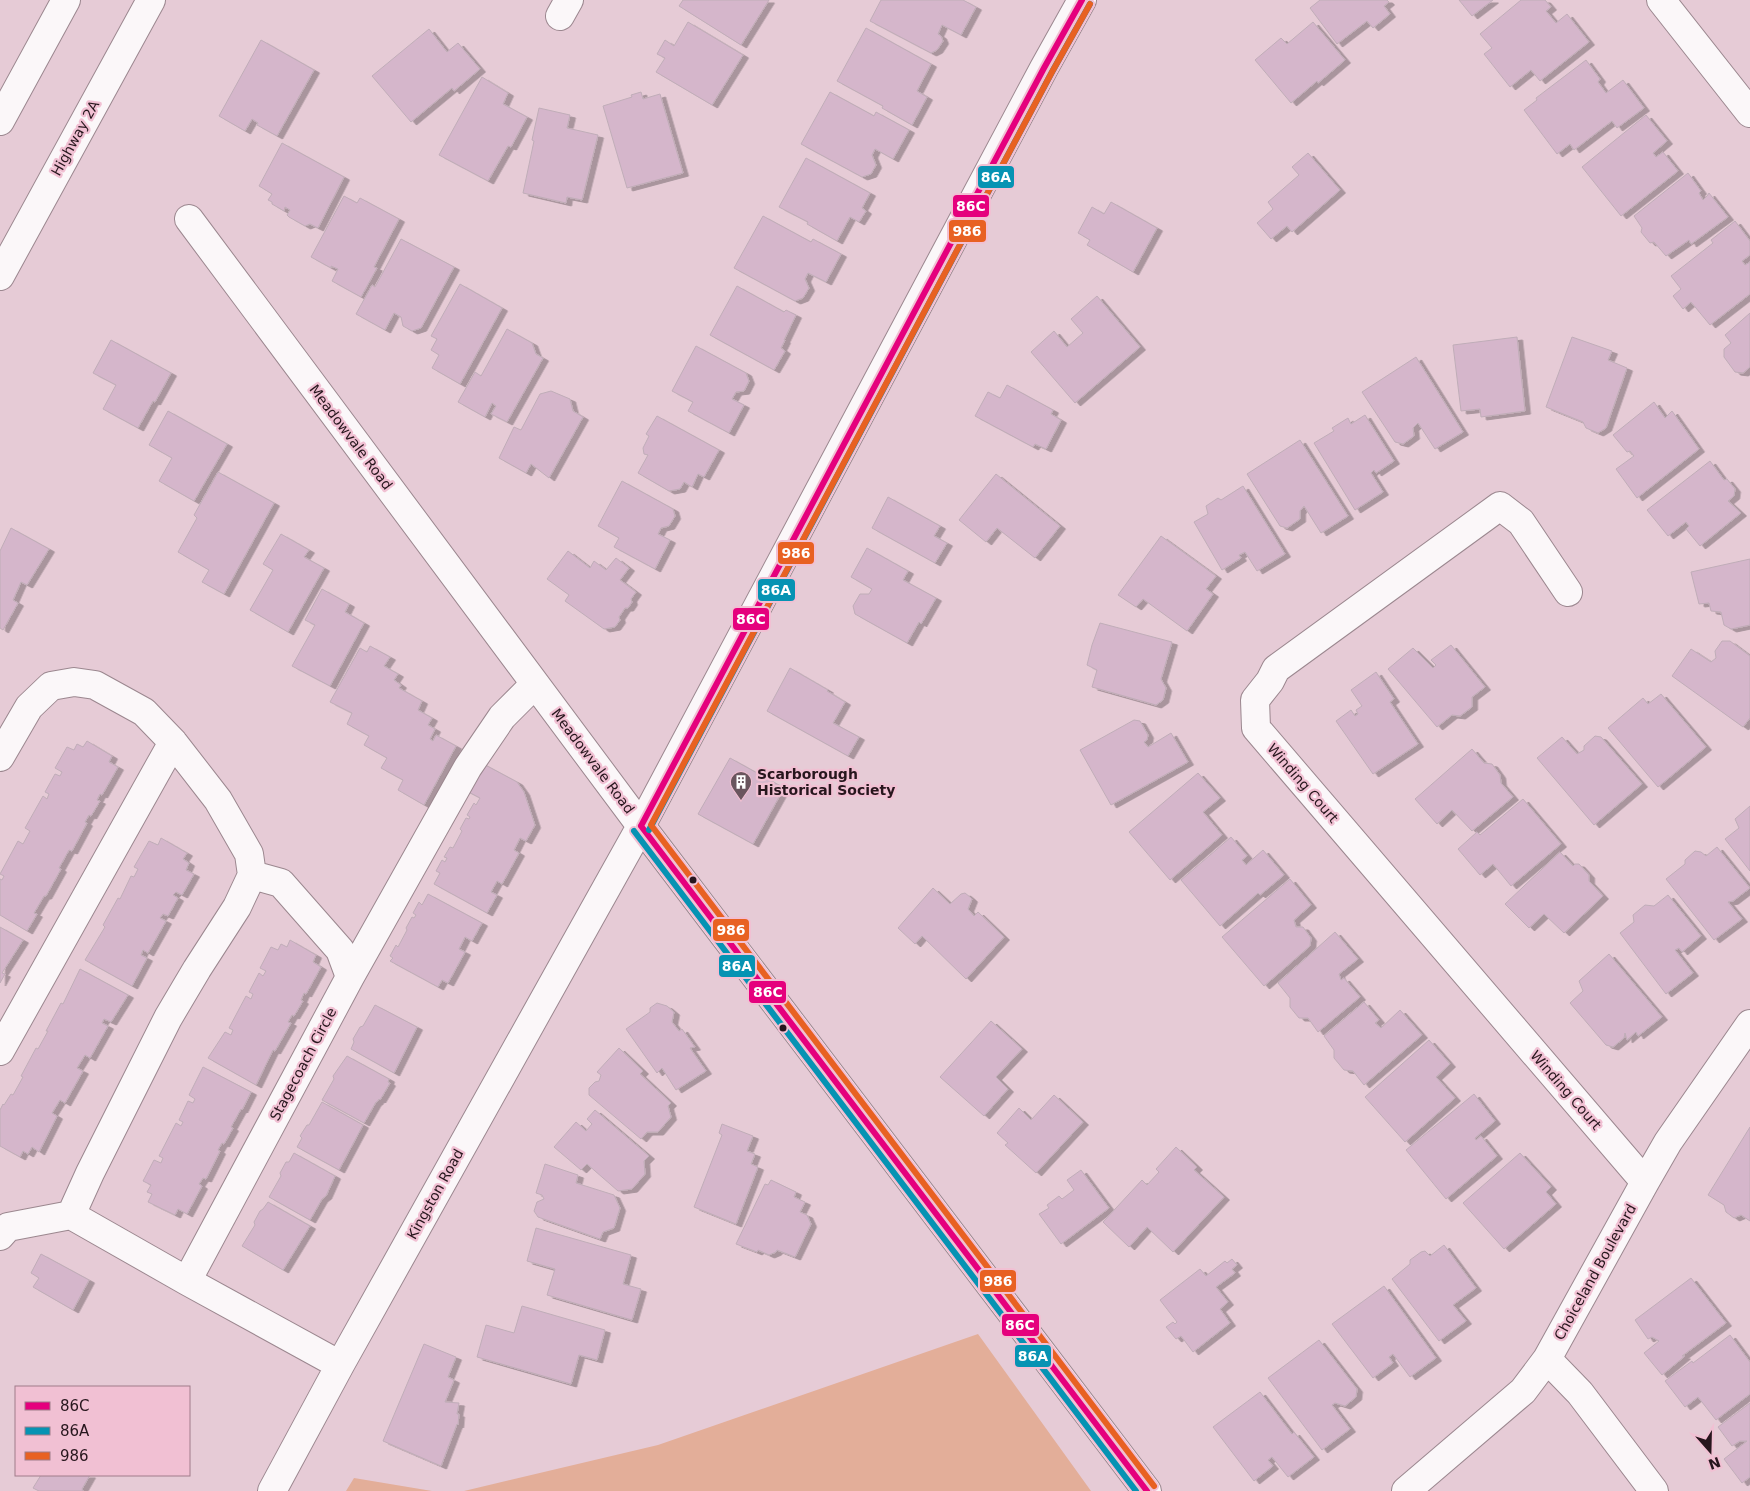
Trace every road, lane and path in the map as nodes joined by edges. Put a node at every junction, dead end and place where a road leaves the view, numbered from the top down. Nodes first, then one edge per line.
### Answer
1 (66, 0) edge
2 (150, 0) edge
3 (1082, 0) edge
4 (1661, 0) edge
5 (1750, 113) edge
6 (0, 121) edge
7 (189, 219) dead end
8 (0, 276) edge
9 (1568, 592) dead end
10 (535, 684) junction
11 (173, 742) junction
12 (0, 757) edge
13 (641, 826) junction
14 (252, 875) junction
15 (350, 978) junction
16 (1750, 1024) edge
17 (0, 1051) edge
18 (1644, 1182) junction
19 (71, 1215) junction
20 (0, 1236) edge
21 (187, 1281) junction
22 (1547, 1359) junction
23 (340, 1365) junction
24 (272, 1491) edge
25 (1147, 1491) edge
26 (1406, 1491) edge
27 (1654, 1491) edge

1 - 6 main road
2 - 8 main road, Highway 2A
3 - 13 main road, Kingston Road
4 - 5 main road
7 - 10 main road, Meadowvale Road
9 - 18 main road, Winding Court
10 - 13 main road, Meadowvale Road
10 - 15 main road, Stagecoach Circle
11 - 12 main road
11 - 14 main road
11 - 17 main road
13 - 23 main road, Kingston Road
13 - 25 main road, Meadowvale Road
14 - 15 main road
14 - 19 main road
15 - 21 main road, Stagecoach Circle
16 - 18 main road, Choiceland Boulevard
18 - 22 main road, Choiceland Boulevard
19 - 20 main road
19 - 21 main road
21 - 23 main road
22 - 26 main road, Choiceland Boulevard
22 - 27 main road
23 - 24 main road, Kingston Road

